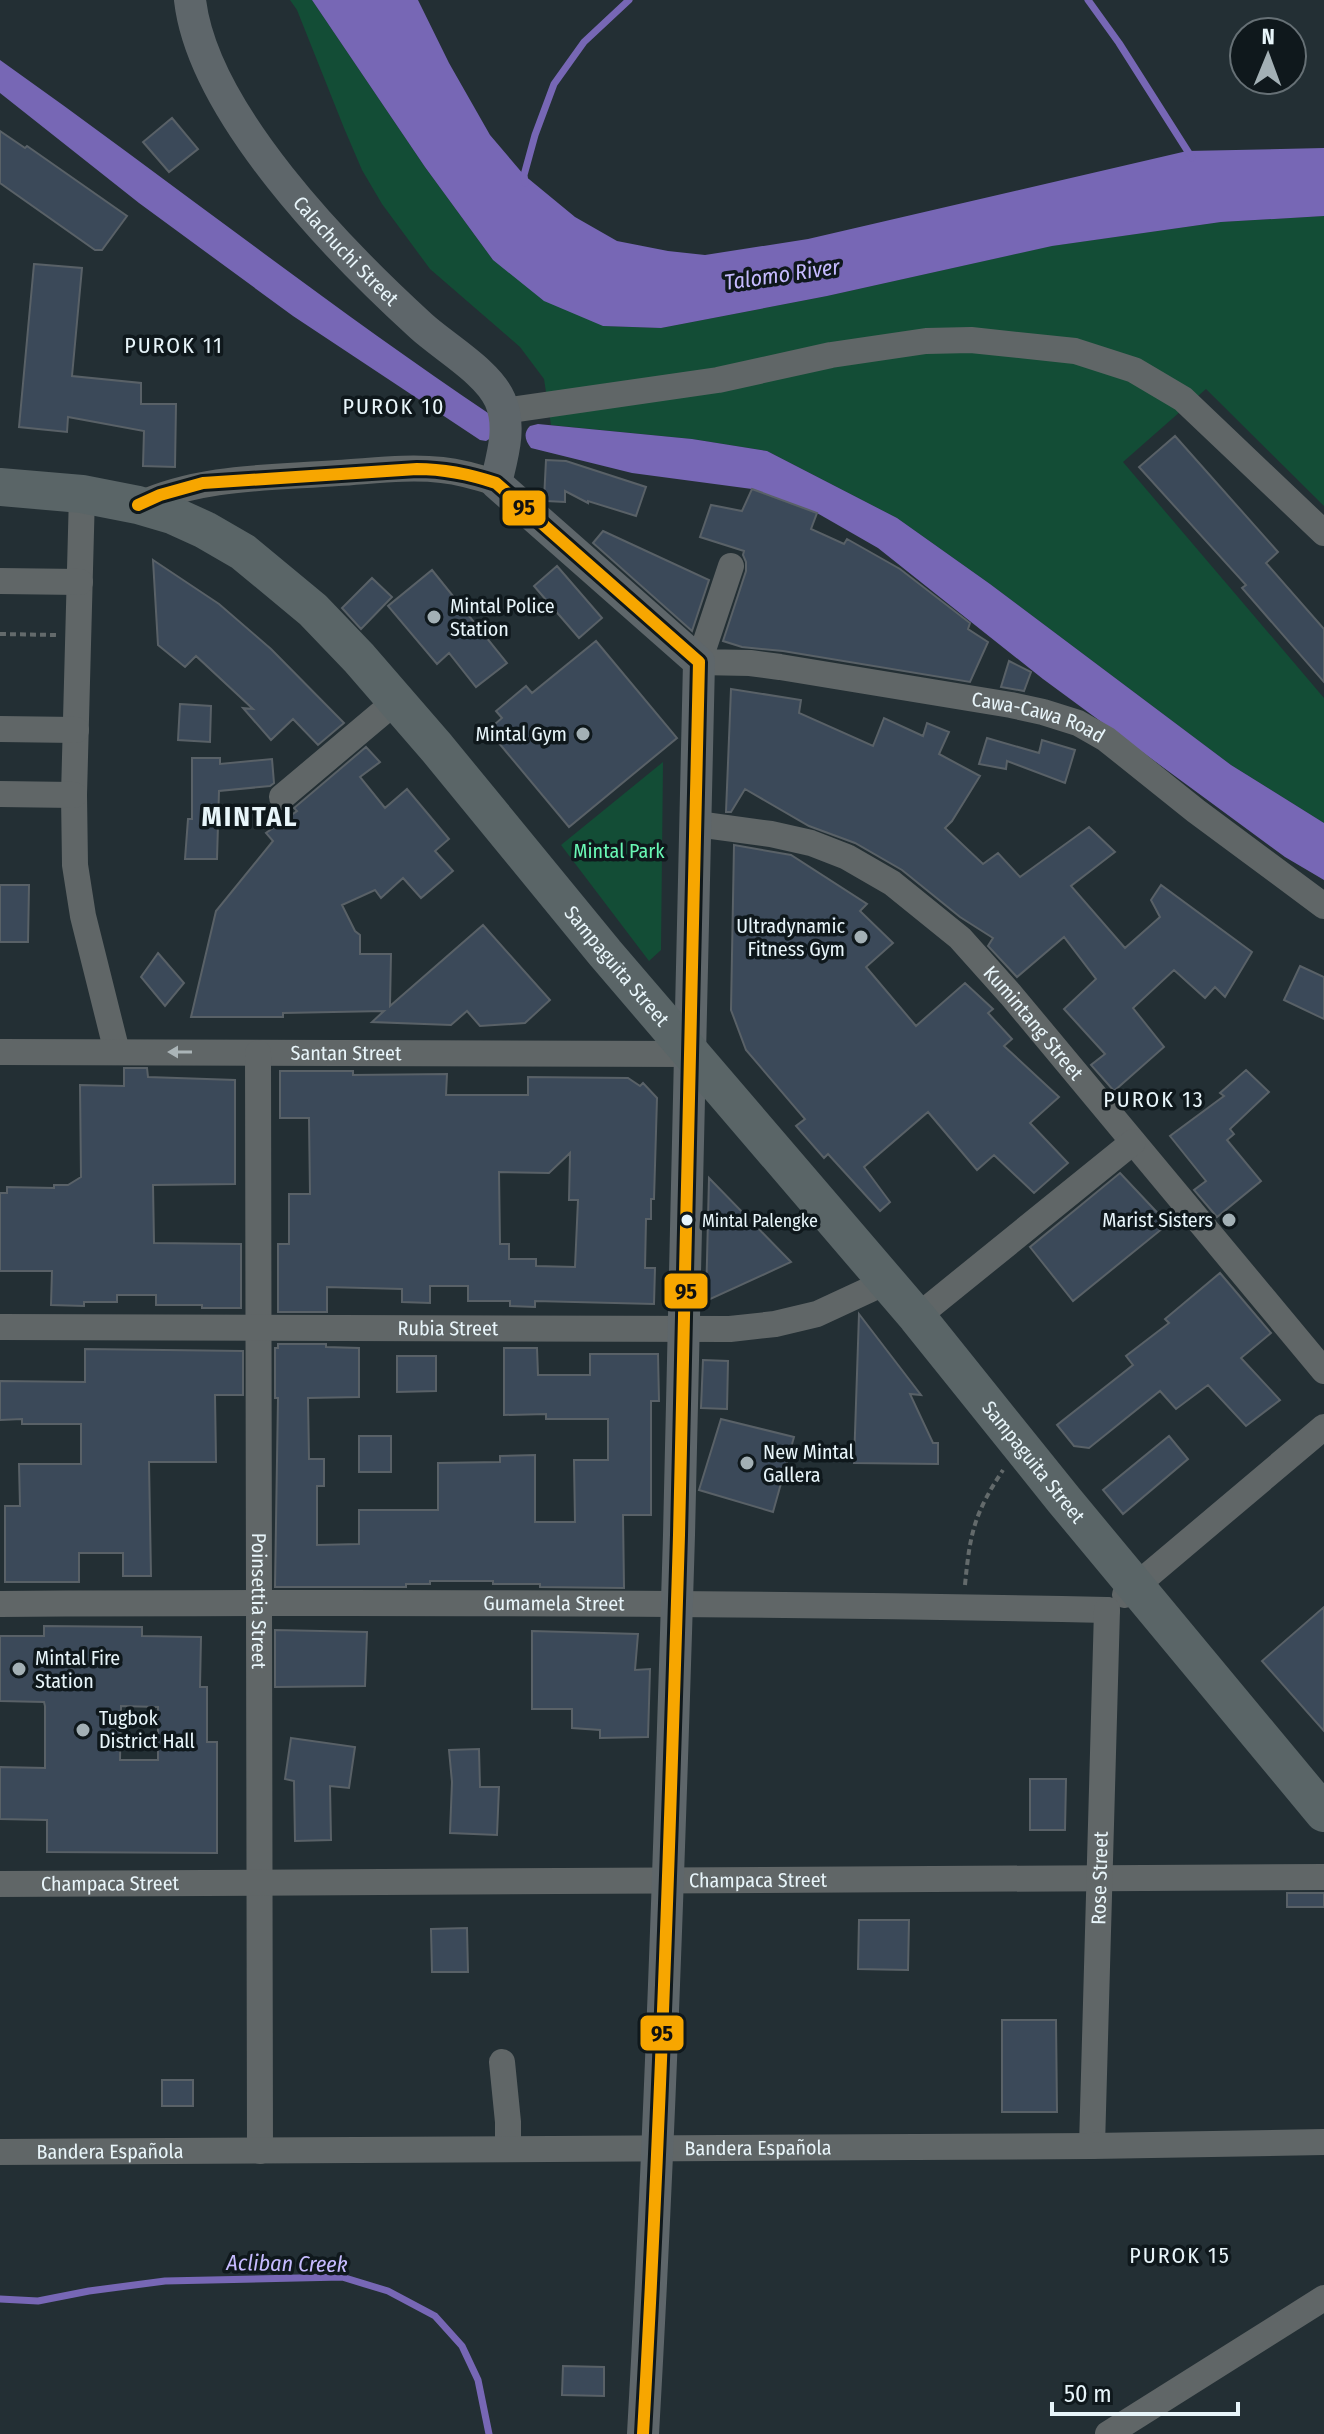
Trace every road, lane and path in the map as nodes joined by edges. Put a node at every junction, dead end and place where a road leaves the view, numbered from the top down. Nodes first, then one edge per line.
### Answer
1 (190, 0) edge
2 (504, 411) junction
3 (496, 483) junction
4 (0, 487) edge
5 (82, 494) junction
6 (138, 505) junction
7 (1324, 533) edge
8 (731, 566) dead end
9 (0, 581) edge
10 (80, 582) junction
11 (0, 634) edge
12 (78, 635) junction
13 (699, 662) junction
14 (396, 701) junction
15 (0, 729) edge
16 (76, 730) junction
17 (0, 794) edge
18 (74, 795) junction
19 (282, 797) dead end
20 (697, 824) junction
21 (1324, 906) edge
22 (0, 1052) edge
23 (117, 1052) junction
24 (258, 1053) junction
25 (691, 1054) junction
26 (1133, 1142) junction
27 (886, 1282) junction
28 (917, 1317) junction
29 (0, 1327) edge
30 (258, 1328) junction
31 (685, 1329) junction
32 (1324, 1371) edge
33 (1324, 1427) edge
34 (1020, 1445) junction
35 (1121, 1598) junction
36 (259, 1603) junction
37 (0, 1604) edge
38 (676, 1605) junction
39 (963, 1607) junction
40 (1324, 1813) edge
41 (1324, 1877) edge
42 (1099, 1879) junction
43 (668, 1880) junction
44 (260, 1882) junction
45 (0, 1884) edge
46 (502, 2062) dead end
47 (1324, 2142) edge
48 (1092, 2146) junction
49 (657, 2148) junction
50 (508, 2149) junction
51 (260, 2151) junction
52 (0, 2152) edge
53 (1318, 2309) edge
54 (643, 2434) edge
55 (1108, 2434) edge

1 - 2 main road, Calachuchi Street
2 - 3 main road
2 - 7 street
3 - 6 street
3 - 13 main road
4 - 5 highway, Sampaguita Street
5 - 6 highway, Sampaguita Street
5 - 10 street
6 - 14 highway, Sampaguita Street
8 - 13 street
9 - 10 street
10 - 12 street
11 - 12 path
12 - 16 street
13 - 20 main road
13 - 21 street, Cawa-Cawa Road
14 - 19 street
14 - 25 highway, Sampaguita Street
15 - 16 street
16 - 18 street
17 - 18 street
18 - 23 street
20 - 25 main road
20 - 26 street, Kumintang Street
22 - 23 street, Santan Street
24 -> 23 street, Santan Street
24 - 25 street, Santan Street
24 - 30 street, Poinsettia Street
25 - 27 highway, Sampaguita Street
25 - 31 main road
26 - 28 street
26 - 32 street, Kumintang Street
27 - 28 highway, Sampaguita Street
27 - 31 street, Rubia Street
28 - 34 highway, Sampaguita Street
29 - 30 street, Rubia Street
30 - 31 street, Rubia Street
30 - 36 street, Poinsettia Street
31 - 38 main road
33 - 35 street
34 - 35 highway, Sampaguita Street
34 - 39 path
35 - 39 street, Gumamela Street
35 - 40 highway, Sampaguita Street
35 - 42 street, Rose Street
36 - 37 street, Gumamela Street
36 - 38 street, Gumamela Street
36 - 44 street, Poinsettia Street
38 - 39 street, Gumamela Street
38 - 43 main road
41 - 42 street, Champaca Street
42 - 43 street, Champaca Street
42 - 48 street, Rose Street
43 - 44 street, Champaca Street
43 - 49 main road
44 - 45 street, Champaca Street
44 - 51 street, Poinsettia Street
46 - 50 street
47 - 48 street, Bandera Española
48 - 49 street, Bandera Española
49 - 50 street, Bandera Española
49 - 54 main road
50 - 51 street, Bandera Española
51 - 52 street, Bandera Española
53 - 55 street

